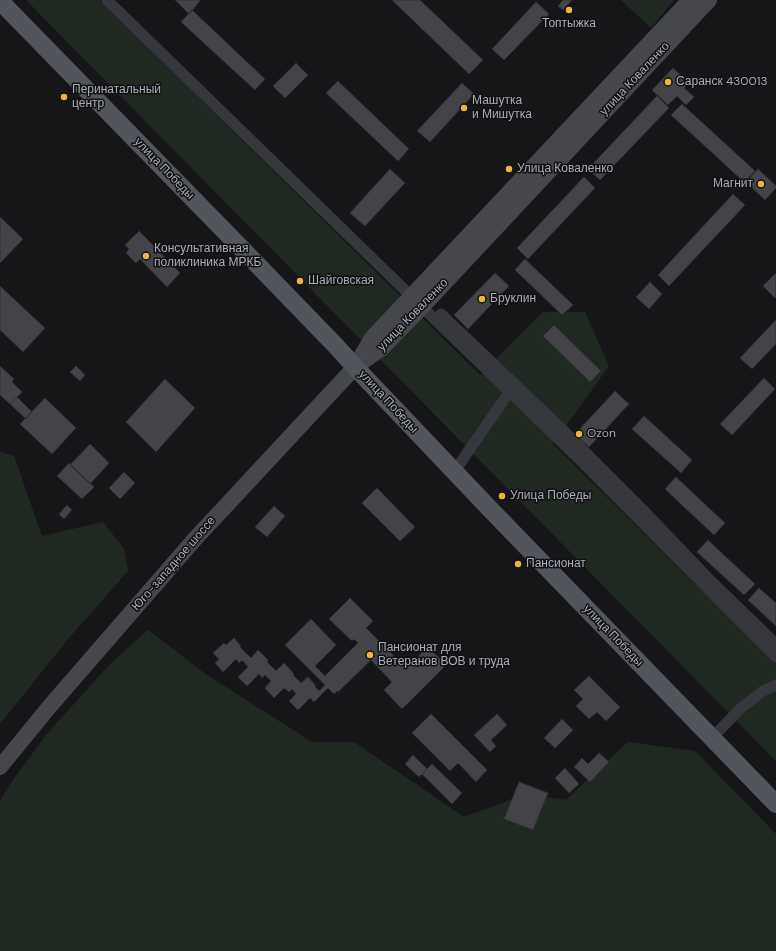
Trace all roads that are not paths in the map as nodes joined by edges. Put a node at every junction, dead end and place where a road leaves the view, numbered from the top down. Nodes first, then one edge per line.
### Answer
1 (106, 0) edge
2 (690, 0) edge
3 (709, 0) edge
4 (0, 1) edge
5 (662, 40) junction
6 (416, 302) junction
7 (441, 314) dead end
8 (355, 367) junction
9 (510, 391) junction
10 (454, 472) junction
11 (776, 644) edge
12 (776, 657) edge
13 (776, 685) edge
14 (712, 738) junction
15 (0, 767) edge
16 (776, 804) edge

1 - 6 street
2 - 5 main road, улица Коваленко
3 - 5 main road, улица Коваленко
4 - 8 main road, улица Победы
5 - 6 main road, улица Коваленко
6 - 8 main road, улица Коваленко
6 - 9 street
7 - 11 street
8 - 10 main road, улица Победы
8 - 15 main road, Юго-западное шоссе
9 - 10 street
9 - 12 street
10 - 14 main road, улица Победы
13 - 14 street
14 - 16 main road, улица Победы

